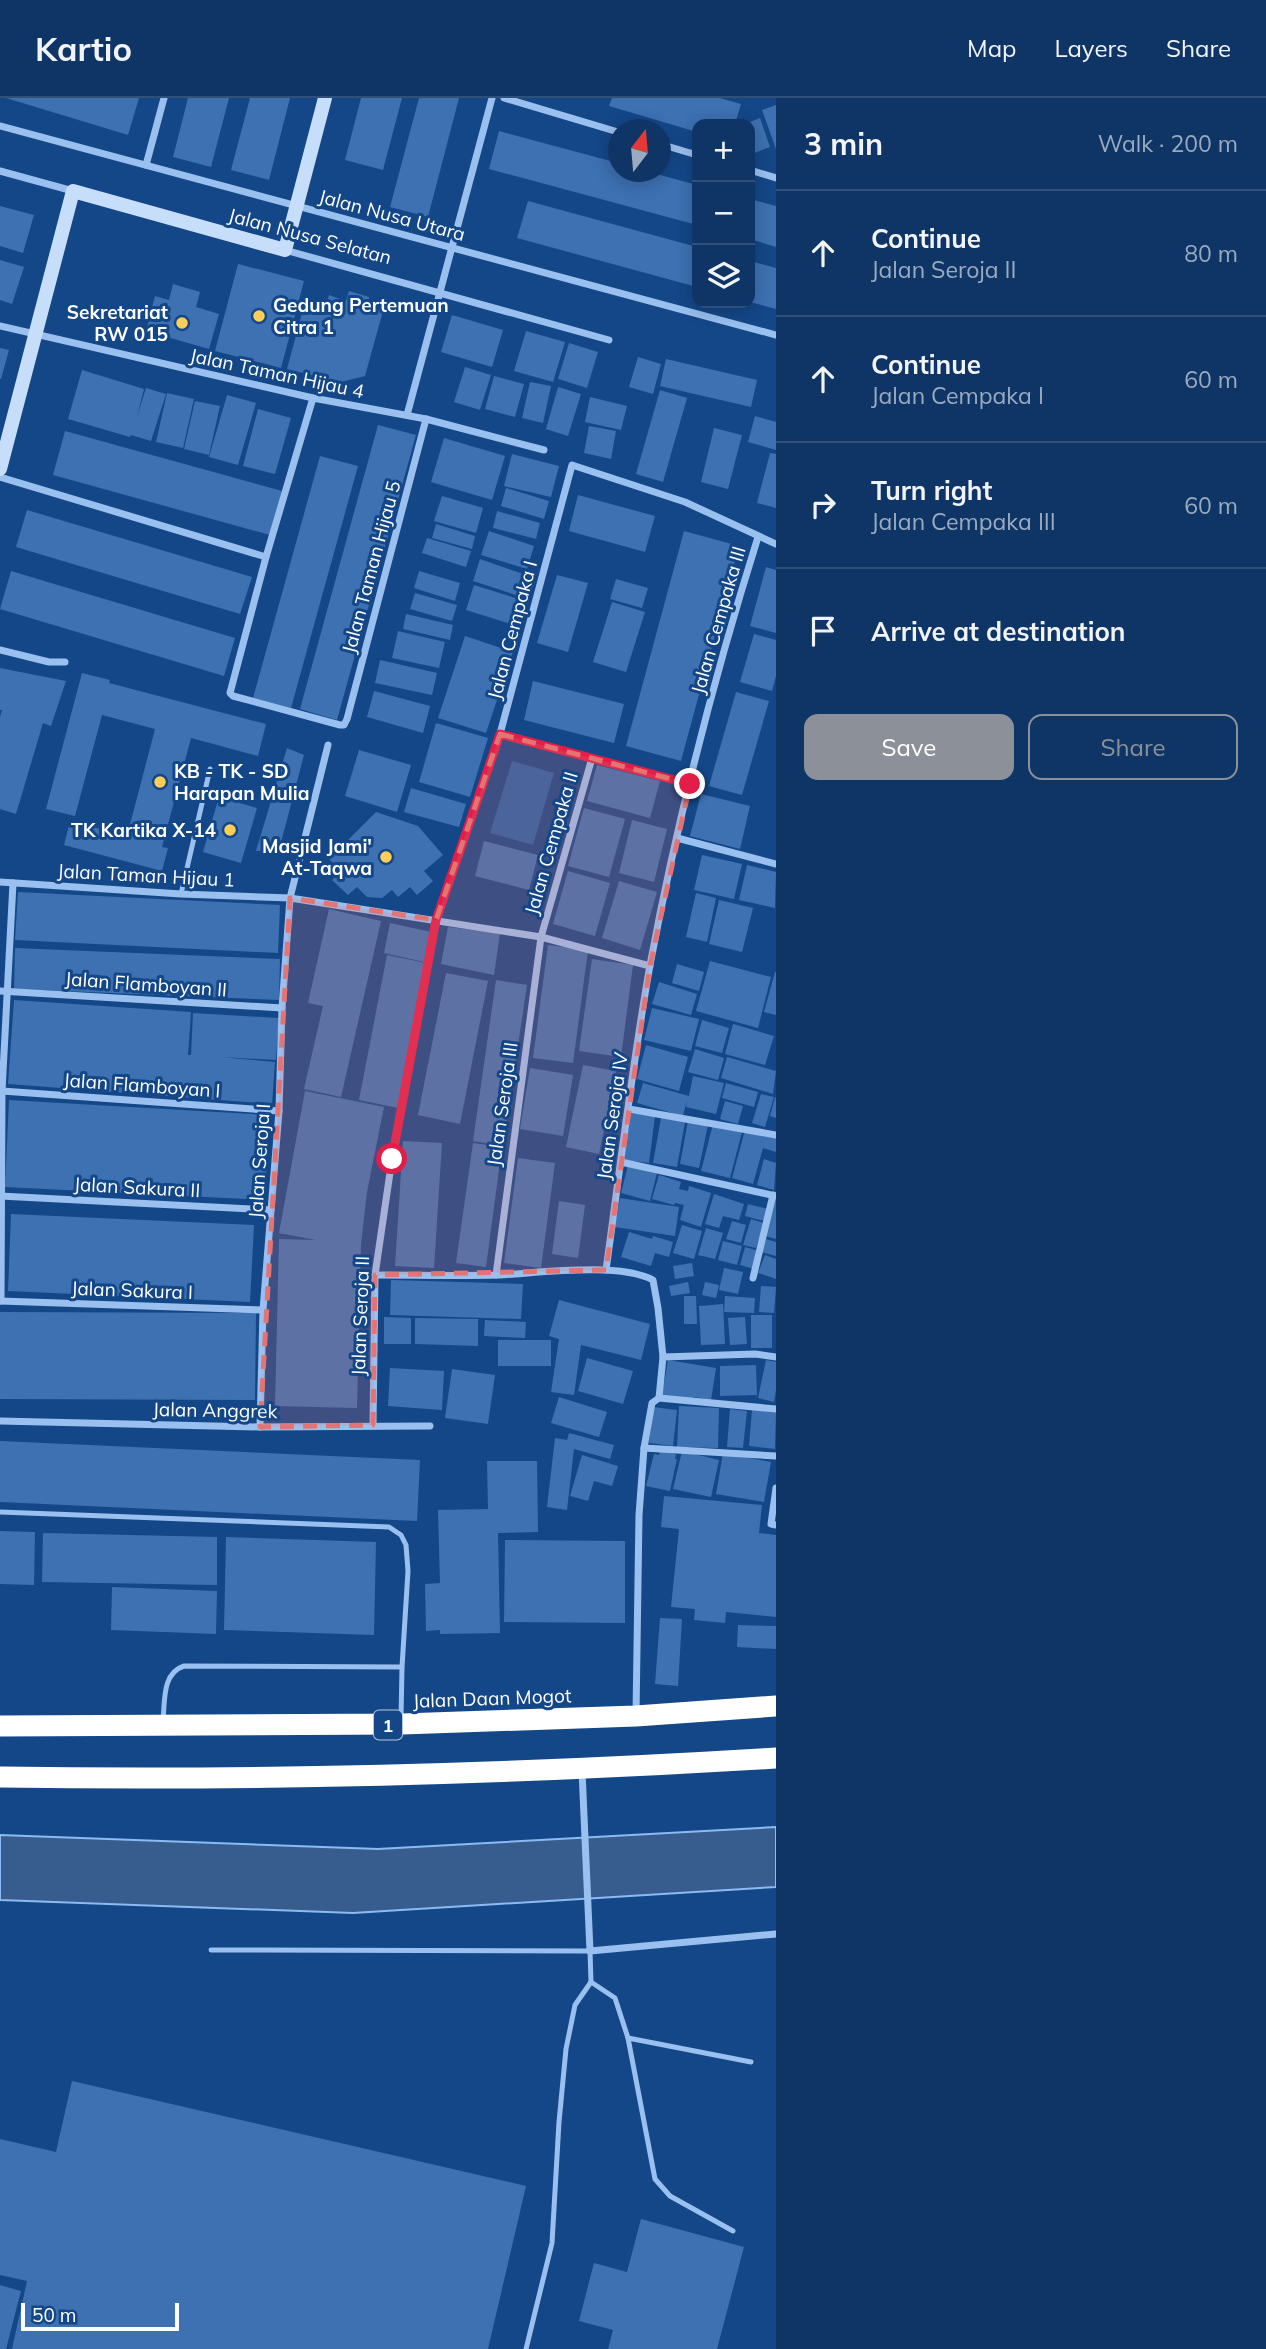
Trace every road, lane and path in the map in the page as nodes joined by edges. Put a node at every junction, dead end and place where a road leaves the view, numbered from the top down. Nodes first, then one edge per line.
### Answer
1 (164, 98) edge
2 (325, 98) edge
3 (492, 98) edge
4 (504, 98) edge
5 (0, 125) edge
6 (608, 129) edge
7 (671, 147) edge
8 (692, 154) edge
9 (146, 164) junction
10 (0, 171) edge
11 (755, 172) edge
12 (776, 178) edge
13 (73, 191) junction
14 (297, 205) junction
15 (453, 247) junction
16 (285, 250) junction
17 (441, 293) junction
18 (0, 326) edge
19 (34, 335) junction
20 (776, 335) edge
21 (609, 340) dead end
22 (313, 398) junction
23 (407, 415) junction
24 (426, 419) junction
25 (544, 450) dead end
26 (572, 465) joint
27 (0, 469) edge
28 (0, 477) edge
29 (758, 537) junction
30 (776, 544) edge
31 (266, 557) junction
32 (0, 650) edge
33 (65, 662) dead end
34 (500, 734) junction
35 (328, 745) dead end
36 (592, 758) junction
37 (210, 769) dead end
38 (690, 784) junction
39 (677, 838) junction
40 (776, 864) edge
41 (0, 882) edge
42 (13, 883) junction
43 (181, 894) junction
44 (290, 898) junction
45 (436, 920) junction
46 (541, 937) junction
47 (650, 966) junction
48 (4, 991) edge
49 (282, 1009) junction
50 (2, 1091) junction
51 (629, 1108) junction
52 (279, 1111) junction
53 (776, 1135) edge
54 (621, 1162) junction
55 (1, 1196) edge
56 (775, 1196) edge
57 (271, 1210) junction
58 (606, 1270) junction
59 (374, 1275) junction
60 (496, 1275) junction
61 (753, 1278) dead end
62 (0, 1301) edge
63 (263, 1310) junction
64 (663, 1357) junction
65 (776, 1357) edge
66 (659, 1398) junction
67 (776, 1409) edge
68 (0, 1421) edge
69 (373, 1425) junction
70 (430, 1426) dead end
71 (260, 1427) junction
72 (644, 1448) junction
73 (776, 1456) edge
74 (776, 1488) edge
75 (0, 1513) edge
76 (776, 1525) edge
77 (402, 1667) junction
78 (776, 1706) edge
79 (636, 1716) junction
80 (402, 1724) junction
81 (0, 1726) edge
82 (163, 1726) junction
83 (776, 1758) edge
84 (0, 1777) edge
85 (582, 1777) junction
86 (776, 1934) edge
87 (589, 1947) junction
88 (211, 1950) dead end
89 (591, 1982) junction
90 (628, 2038) junction
91 (751, 2062) dead end
92 (733, 2231) dead end
93 (527, 2349) edge

1 - 9 street
2 - 14 street
3 - 15 street
4 - 6 street
5 - 9 street, Jalan Nusa Utara
7 - 8 street
9 - 14 street, Jalan Nusa Utara
10 - 13 street, Jalan Nusa Selatan
11 - 12 street
13 - 16 street, Jalan Nusa Selatan
13 - 19 street
14 - 15 street, Jalan Nusa Utara
14 - 16 street
15 - 17 street
15 - 20 street, Jalan Nusa Utara
16 - 17 street, Jalan Nusa Selatan
17 - 21 street, Jalan Nusa Selatan
17 - 23 street
18 - 19 street, Jalan Taman Hijau 4
19 - 22 street, Jalan Taman Hijau 4
19 - 27 street
22 - 23 street, Jalan Taman Hijau 4
22 - 31 street
23 - 24 street, Jalan Taman Hijau 4
24 - 25 street, Jalan Taman Hijau 4
24 - 31 street, Jalan Taman Hijau 5
26 - 29 street, Jalan Cempaka III
26 - 34 street, Jalan Cempaka I
28 - 31 street
29 - 30 street
29 - 38 street, Jalan Cempaka III
32 - 33 street
34 - 36 street
34 - 45 street, Jalan Cempaka I
35 - 44 street, Jalan Seroja I
36 - 38 street
36 - 46 street, Jalan Cempaka II
37 - 43 lane
38 - 39 street, Jalan Cempaka III
39 - 40 street
39 - 47 street, Jalan Cempaka III
41 - 42 street, Jalan Taman Hijau 1
42 - 43 street, Jalan Taman Hijau 1
42 - 48 street
43 - 44 street, Jalan Taman Hijau 1
44 - 45 street, Jalan Taman Hijau 1
44 - 49 street, Jalan Seroja I
45 - 46 street, Jalan Cempaka II
45 - 59 street, Jalan Seroja II
46 - 47 street, Jalan Cempaka II
46 - 60 street, Jalan Seroja III
47 - 51 street, Jalan Seroja IV
48 - 49 street, Jalan Flamboyan II
48 - 50 street
49 - 52 street, Jalan Seroja I
50 - 52 street, Jalan Flamboyan I
50 - 55 street
51 - 53 street
51 - 54 street, Jalan Seroja IV
52 - 57 street, Jalan Seroja I
54 - 56 street
54 - 58 street, Jalan Seroja IV
55 - 57 street, Jalan Sakura II
55 - 62 street
56 - 61 street
57 - 63 street, Jalan Seroja I
58 - 60 street
58 - 64 street
59 - 60 street
59 - 69 street, Jalan Seroja II
62 - 63 street, Jalan Sakura I
63 - 71 street, Jalan Seroja I
64 - 65 street
64 - 66 street
66 - 67 street
66 - 72 street
68 - 71 street, Jalan Anggrek
69 - 70 street, Jalan Anggrek
69 - 71 street, Jalan Anggrek
72 - 73 street
72 - 79 street
74 - 76 street
75 - 77 lane
77 - 80 lane
77 - 82 lane
78 - 79 highway, Jalan Daan Mogot / 1
79 - 80 highway, Jalan Daan Mogot / 1
80 - 82 highway, Jalan Daan Mogot / 1
81 - 82 highway, Jalan Daan Mogot / 1
83 - 85 highway
84 - 85 highway
85 - 87 street
86 - 87 street
87 - 88 lane
87 - 89 lane
89 - 90 lane
89 - 93 lane
90 - 91 lane
90 - 92 lane

